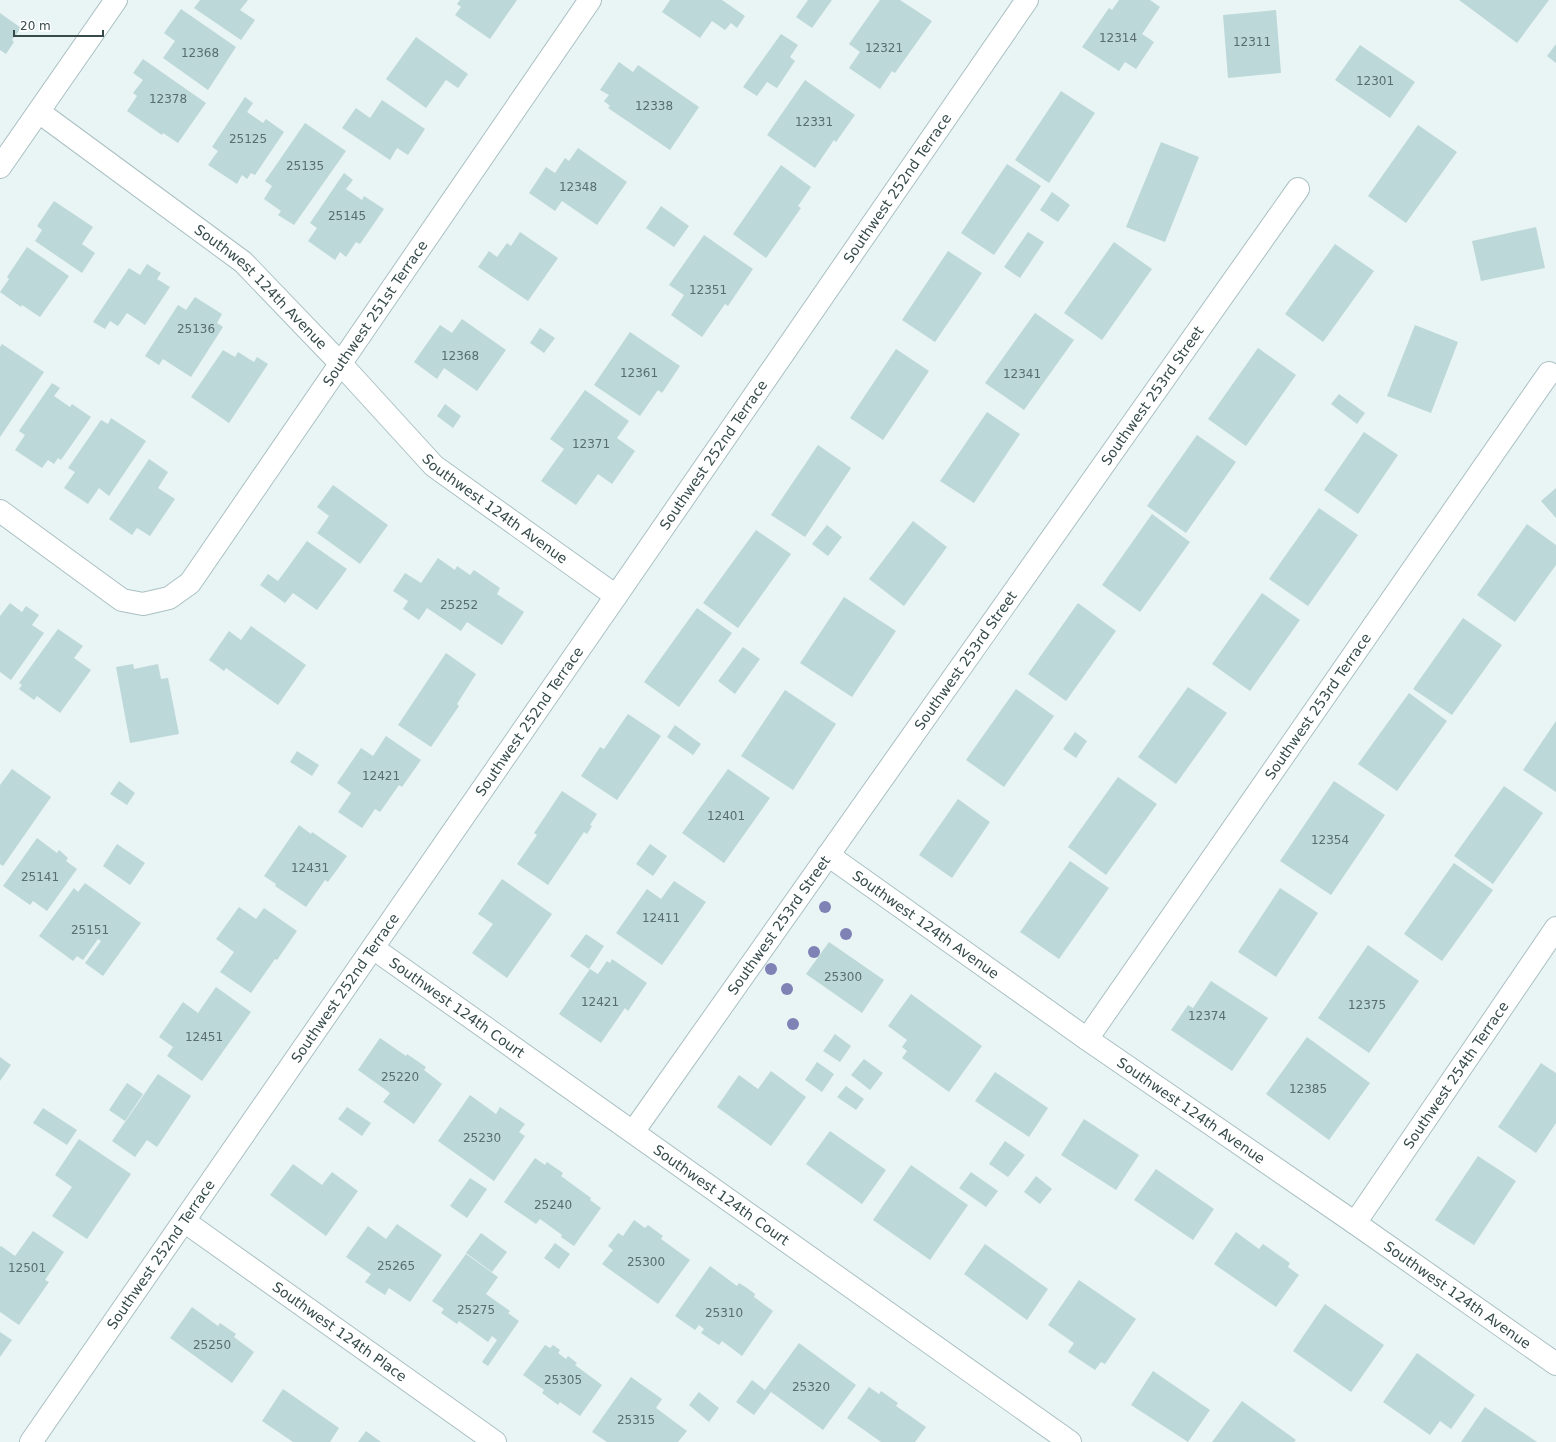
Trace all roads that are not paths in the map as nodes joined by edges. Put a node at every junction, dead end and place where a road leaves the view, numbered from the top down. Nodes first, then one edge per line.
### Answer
1 (116, 0) edge
2 (590, 0) edge
3 (1027, 0) edge
4 (39, 112) junction
5 (0, 167) edge
6 (1298, 189) dead end
7 (340, 363) junction
8 (1549, 373) dead end
9 (0, 510) edge
10 (616, 596) junction
11 (828, 855) junction
12 (1556, 928) edge
13 (373, 948) junction
14 (1087, 1039) junction
15 (632, 1132) junction
16 (184, 1221) junction
17 (1355, 1222) junction
18 (1556, 1364) edge
19 (31, 1442) edge
20 (495, 1442) edge
21 (1070, 1442) edge

1 - 4 street
2 - 7 street, Southwest 251st Terrace
3 - 10 street, Southwest 252nd Terrace
4 - 5 street
4 - 7 street, Southwest 124th Avenue
6 - 11 street, Southwest 253rd Street
7 - 9 street, Southwest 251st Terrace
7 - 10 street, Southwest 124th Avenue
8 - 14 street, Southwest 253rd Terrace
10 - 13 street, Southwest 252nd Terrace
11 - 14 street, Southwest 124th Avenue
11 - 15 street, Southwest 253rd Street
12 - 17 street, Southwest 254th Terrace
13 - 15 street, Southwest 124th Court
13 - 16 street, Southwest 252nd Terrace
14 - 17 street, Southwest 124th Avenue
15 - 21 street, Southwest 124th Court
16 - 19 street, Southwest 252nd Terrace
16 - 20 street, Southwest 124th Place
17 - 18 street, Southwest 124th Avenue

